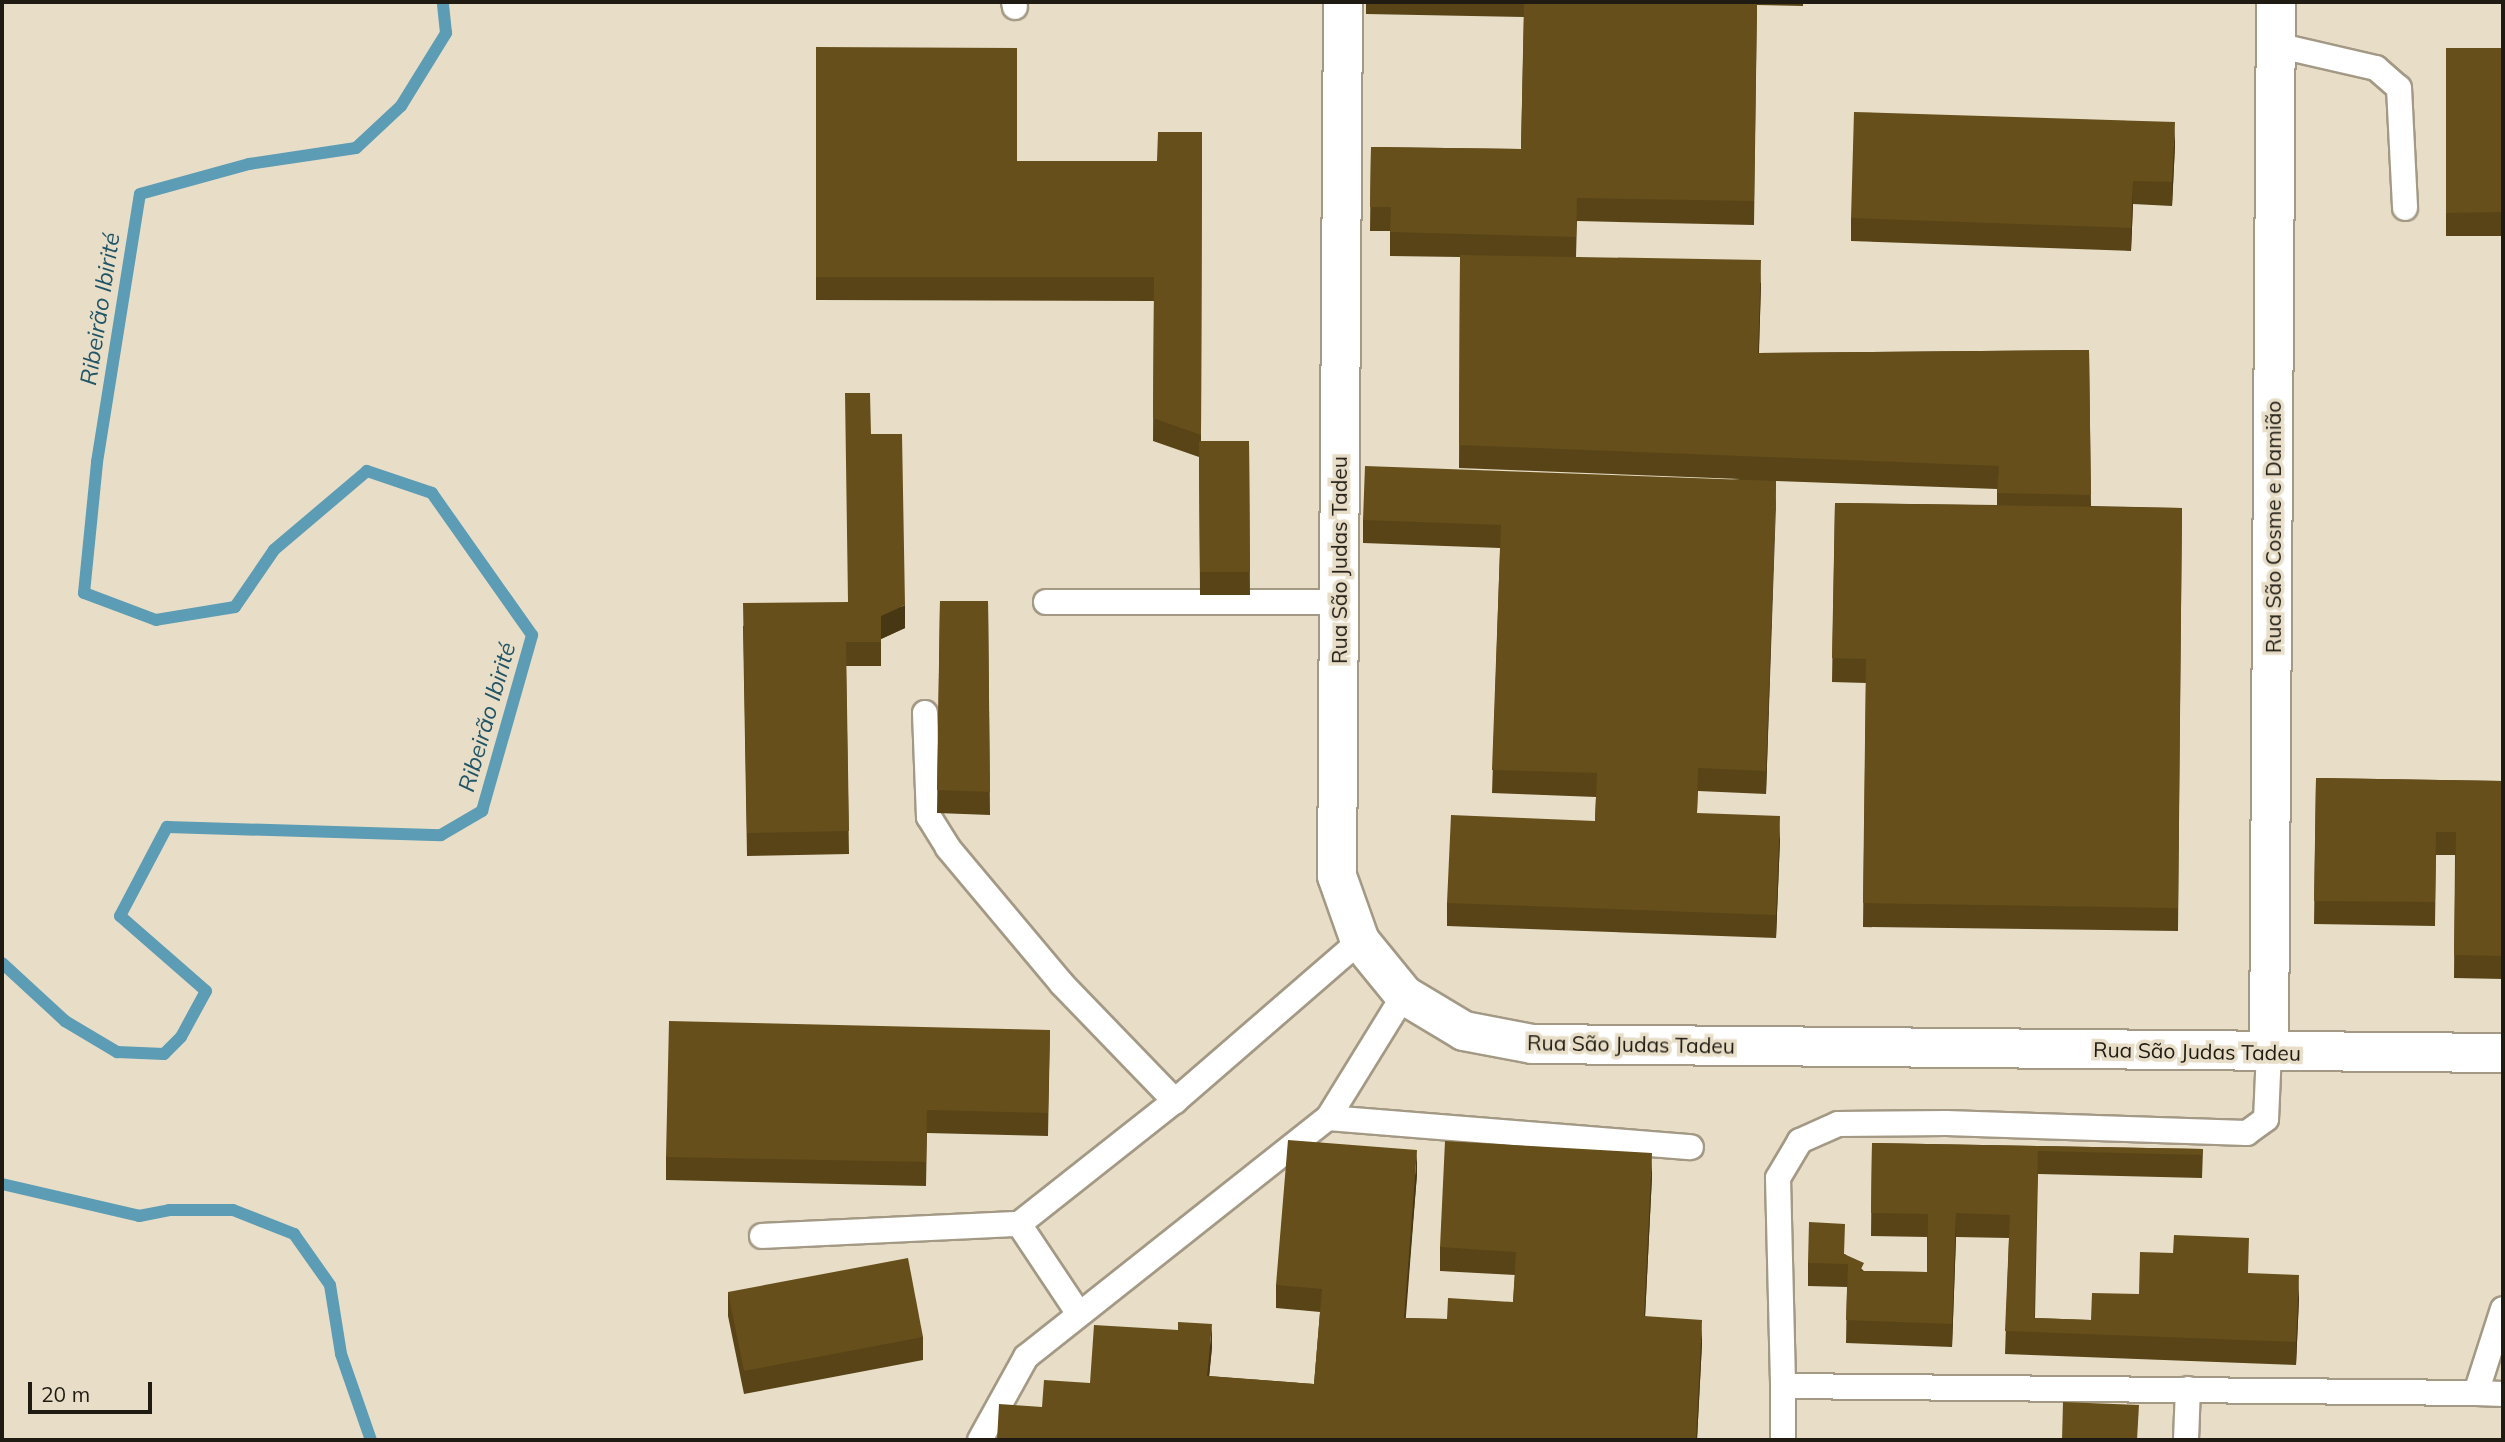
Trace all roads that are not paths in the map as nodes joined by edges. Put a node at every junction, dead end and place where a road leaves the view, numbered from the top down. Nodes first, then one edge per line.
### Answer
1 (1343, 2) edge
2 (2276, 2) edge
3 (2276, 45) junction
4 (2405, 208) dead end
5 (1046, 602) dead end
6 (1339, 602) junction
7 (925, 713) dead end
8 (1360, 942) junction
9 (1404, 995) junction
10 (2269, 1051) junction
11 (2503, 1054) edge
12 (1175, 1101) junction
13 (1328, 1118) junction
14 (1691, 1147) dead end
15 (1019, 1224) junction
16 (762, 1236) dead end
17 (2503, 1309) edge
18 (1079, 1314) junction
19 (1783, 1386) junction
20 (2188, 1389) junction
21 (2476, 1393) junction
22 (2503, 1394) edge
23 (981, 1440) edge
24 (1783, 1440) edge
25 (2186, 1440) edge

1 - 6 street, Rua São Judas Tadeu
2 - 3 street, Rua São Cosme e Damião
3 - 4 lane
3 - 10 street, Rua São Cosme e Damião
5 - 6 lane
6 - 8 street, Rua São Judas Tadeu
7 - 12 lane
8 - 9 street, Rua São Judas Tadeu
8 - 12 lane
9 - 10 street, Rua São Judas Tadeu
9 - 13 lane
10 - 11 street, Rua São Judas Tadeu
10 - 19 lane
12 - 15 lane
13 - 14 lane
13 - 18 lane
15 - 16 lane
15 - 18 lane
17 - 21 lane
18 - 23 lane
19 - 20 lane
19 - 24 lane
20 - 21 lane
20 - 25 lane
21 - 22 lane

